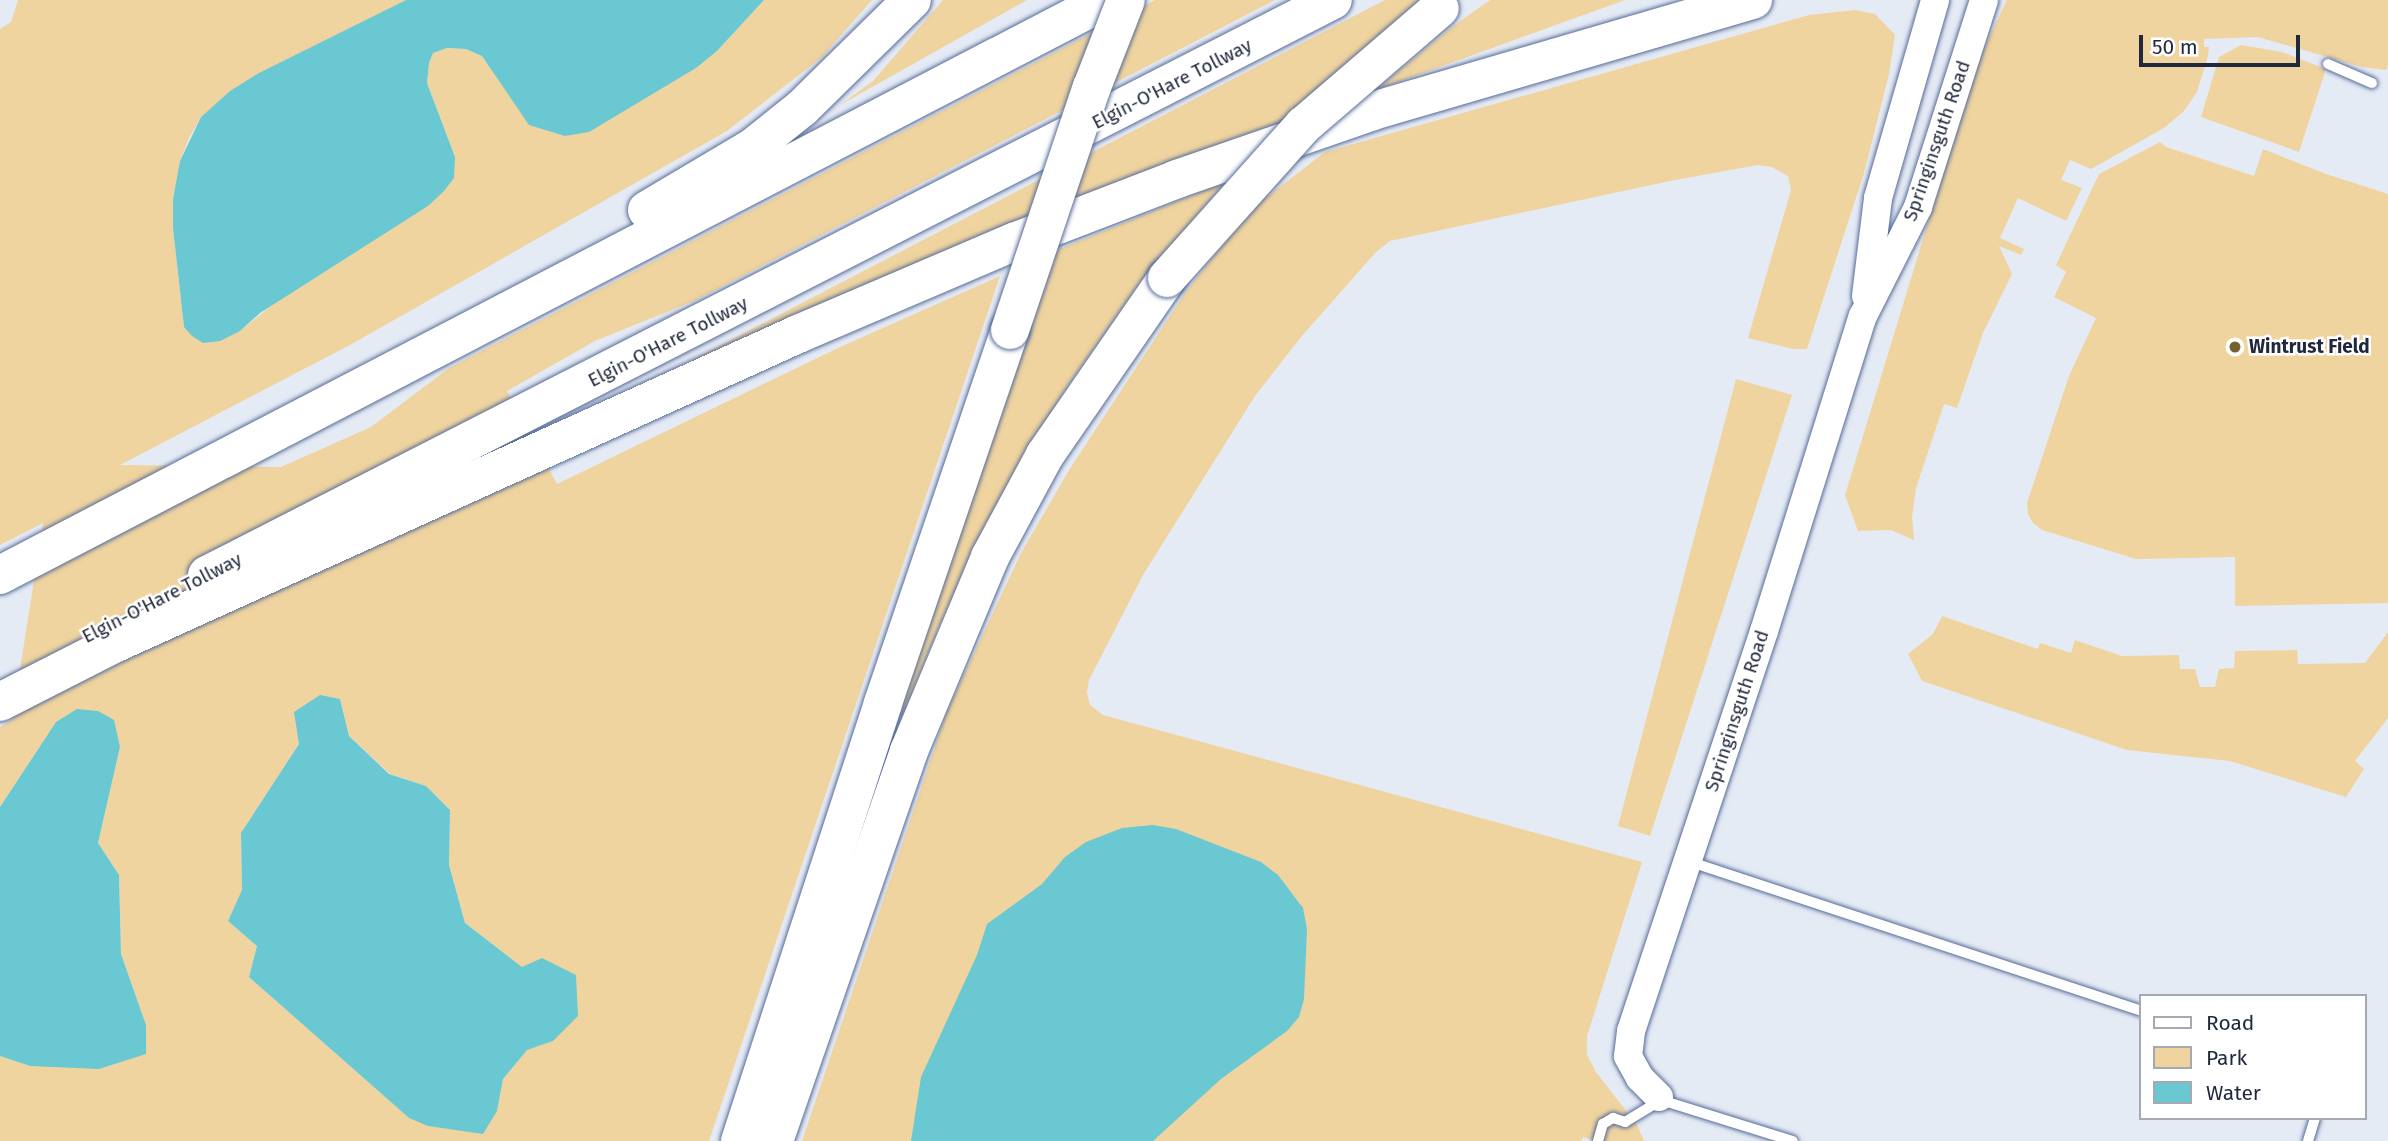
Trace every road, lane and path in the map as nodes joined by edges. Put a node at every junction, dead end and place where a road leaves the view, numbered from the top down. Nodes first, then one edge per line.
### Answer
1 (912, 0) edge
2 (1106, 0) edge
3 (1126, 0) edge
4 (1334, 0) edge
5 (1753, 0) edge
6 (1935, 0) edge
7 (1984, 0) edge
8 (1445, 4) edge
9 (2328, 64) dead end
10 (2372, 83) dead end
11 (1863, 316) junction
12 (351, 390) junction
13 (0, 575) edge
14 (0, 681) edge
15 (0, 702) edge
16 (1688, 861) junction
17 (2140, 1012) edge
18 (1659, 1097) dead end
19 (2314, 1120) edge
20 (740, 1141) edge
21 (774, 1141) edge
22 (1598, 1141) edge
23 (1793, 1141) edge
24 (2308, 1141) edge

1 - 12 highway
2 - 12 highway
3 - 20 highway, bridge
4 - 14 highway, Elgin-O'Hare Tollway
5 - 15 highway
6 - 11 street, Springinsguth Road
7 - 11 street, Springinsguth Road
8 - 21 highway, bridge
9 - 10 lane
11 - 16 street, Springinsguth Road
12 - 13 highway
16 - 17 lane
16 - 18 street, Springinsguth Road
19 - 24 lane
22 - 23 lane

